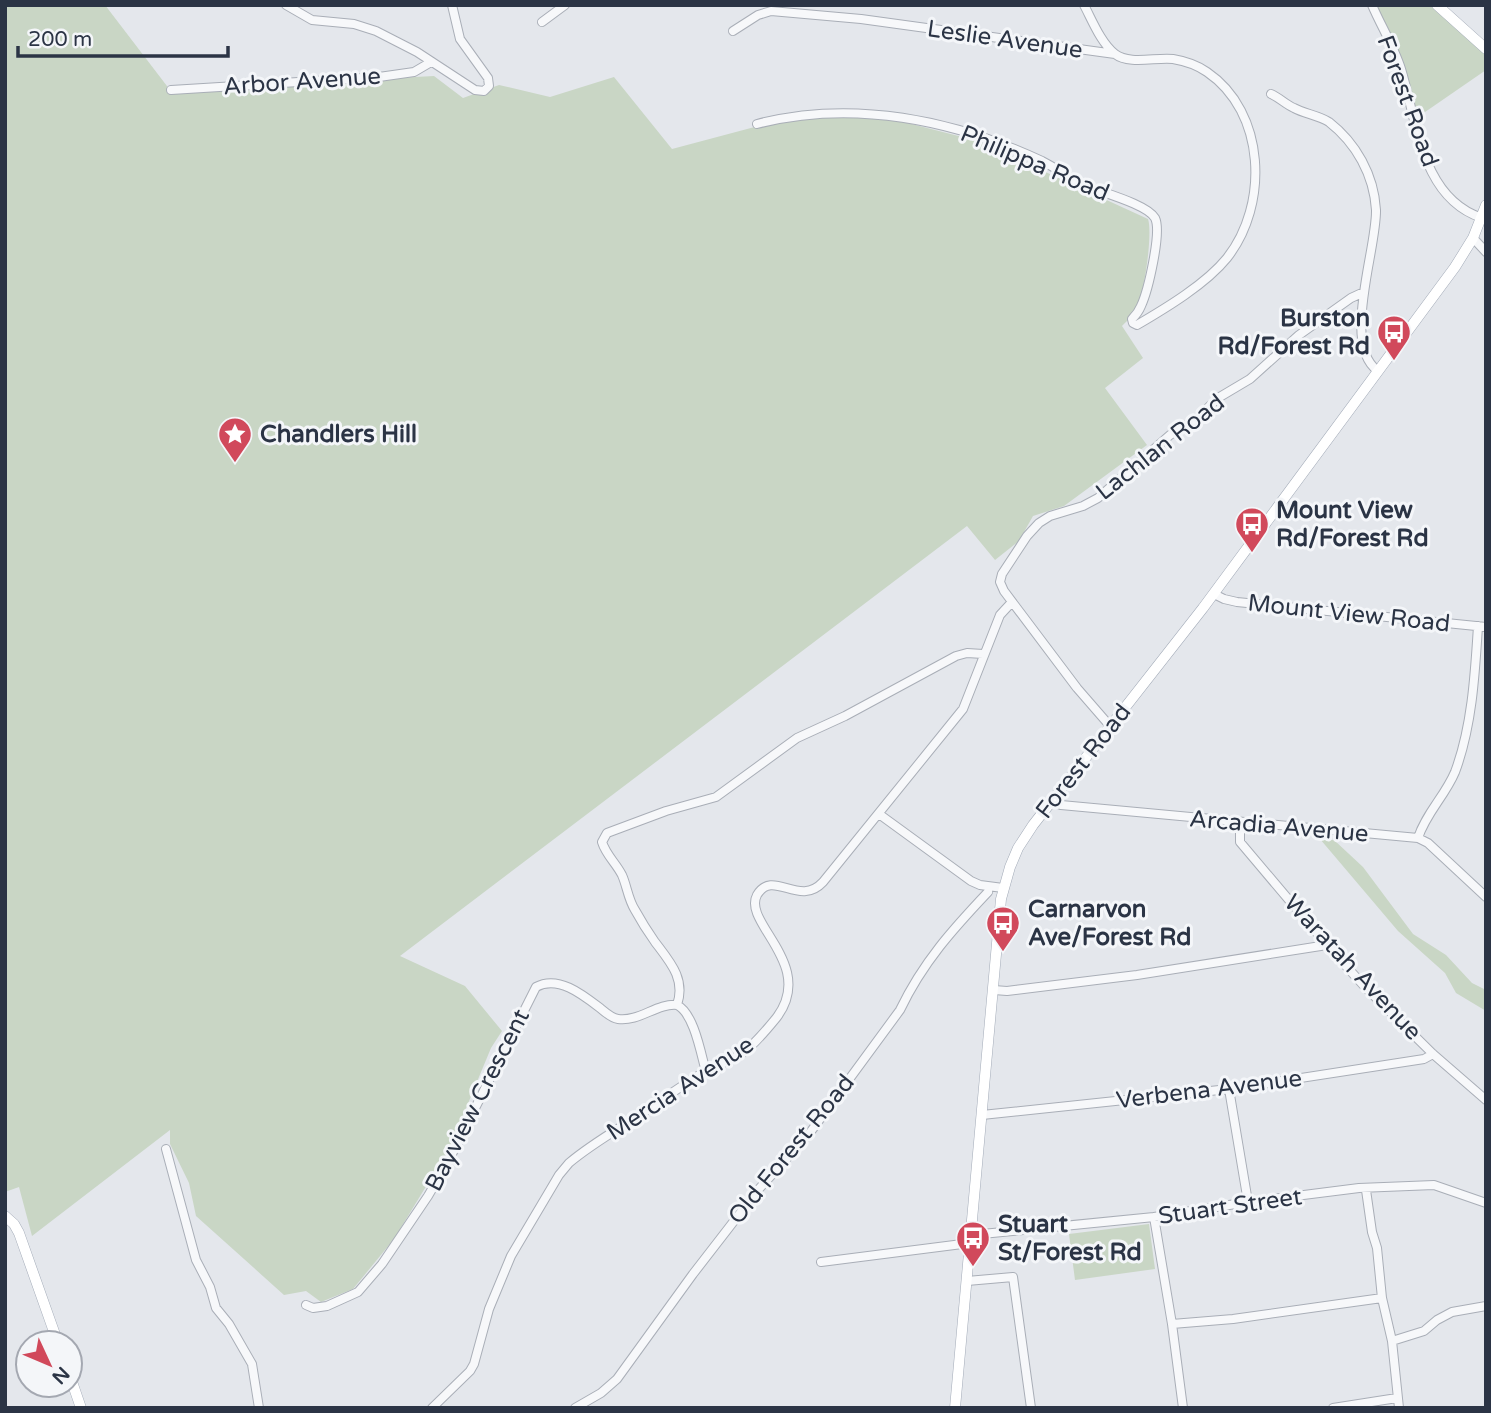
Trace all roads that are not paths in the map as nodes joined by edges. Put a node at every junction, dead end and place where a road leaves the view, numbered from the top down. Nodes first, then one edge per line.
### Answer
1 (286, 5) edge
2 (452, 5) edge
3 (565, 5) edge
4 (1084, 5) edge
5 (1372, 5) edge
6 (1437, 5) edge
7 (542, 22) dead end
8 (1462, 26) junction
9 (733, 31) dead end
10 (1486, 37) edge
11 (1486, 49) edge
12 (1115, 54) junction
13 (431, 62) junction
14 (171, 89) dead end
15 (1271, 94) dead end
16 (757, 124) dead end
17 (1486, 205) edge
18 (1482, 218) junction
19 (1473, 238) junction
20 (1486, 252) edge
21 (1364, 292) junction
22 (1134, 324) joint
23 (1378, 371) junction
24 (1214, 594) junction
25 (1012, 602) junction
26 (1482, 627) edge
27 (983, 654) junction
28 (1110, 726) junction
29 (1050, 801) junction
30 (878, 814) junction
31 (1240, 822) junction
32 (1418, 838) junction
33 (980, 885) junction
34 (1003, 888) junction
35 (988, 892) junction
36 (1486, 897) edge
37 (1001, 900) junction
38 (1327, 945) junction
39 (994, 990) junction
40 (677, 1005) junction
41 (1433, 1054) junction
42 (706, 1072) junction
43 (1229, 1089) junction
44 (1486, 1100) edge
45 (982, 1115) junction
46 (166, 1149) dead end
47 (1366, 1189) junction
48 (1248, 1202) junction
49 (1486, 1203) edge
50 (5, 1216) edge
51 (1154, 1217) junction
52 (971, 1239) junction
53 (821, 1262) dead end
54 (967, 1281) junction
55 (1382, 1298) junction
56 (306, 1305) dead end
57 (1486, 1306) edge
58 (1172, 1324) junction
59 (53, 1329) edge
60 (1392, 1341) junction
61 (1397, 1398) junction
62 (588, 1404) edge
63 (259, 1408) edge
64 (432, 1408) edge
65 (575, 1408) edge
66 (955, 1408) edge
67 (1031, 1408) edge
68 (1183, 1408) edge
69 (1333, 1408) edge
70 (1399, 1408) edge

1 - 13 street
2 - 13 street
3 - 7 street
4 - 12 street
5 - 18 street, Forest Road
6 - 8 main road
8 - 10 main road
8 - 11 main road
9 - 12 street, Leslie Avenue
12 - 22 street, Leslie Avenue
13 - 14 street, Arbor Avenue
15 - 21 street
16 - 22 street, Philippa Road
17 - 18 main road, Forest Road
18 - 19 main road, Forest Road
19 - 20 street
19 - 23 main road, Forest Road
21 - 23 street
21 - 25 street, Lachlan Road
23 - 24 main road, Forest Road
24 - 26 street, Mount View Road
24 - 28 main road, Forest Road
25 - 27 street, Mercia Avenue
25 - 28 street
26 - 32 street
27 - 30 street, Mercia Avenue
27 - 40 street
28 - 29 main road, Forest Road
29 - 31 street, Arcadia Avenue
29 - 34 main road, Forest Road
30 - 33 street
30 - 42 street, Mercia Avenue
31 - 32 street, Arcadia Avenue
31 - 38 street, Waratah Avenue
32 - 36 street
33 - 34 street
33 - 35 street
34 - 37 main road, Forest Road
35 - 37 street
35 - 62 street, Old Forest Road
37 - 39 main road, Forest Road
38 - 39 street
38 - 41 street, Waratah Avenue
39 - 45 main road, Forest Road
40 - 42 street
40 - 56 street, Bayview Crescent
41 - 43 street, Verbena Avenue
41 - 44 street, Waratah Avenue
42 - 64 street, Mercia Avenue
43 - 45 street, Verbena Avenue
43 - 48 street
45 - 52 main road, Forest Road
46 - 63 street
47 - 48 street, Stuart Street
47 - 49 street, Stuart Street
47 - 55 street
48 - 51 street, Stuart Street
50 - 59 main road
51 - 52 street, Stuart Street
51 - 58 street
52 - 53 street, Stuart Street
52 - 54 main road, Forest Road
54 - 66 main road, Forest Road
54 - 67 street
55 - 58 street
55 - 60 street
57 - 60 street
58 - 68 street
60 - 61 street
61 - 69 street
61 - 70 street
62 - 65 street, Old Forest Road

